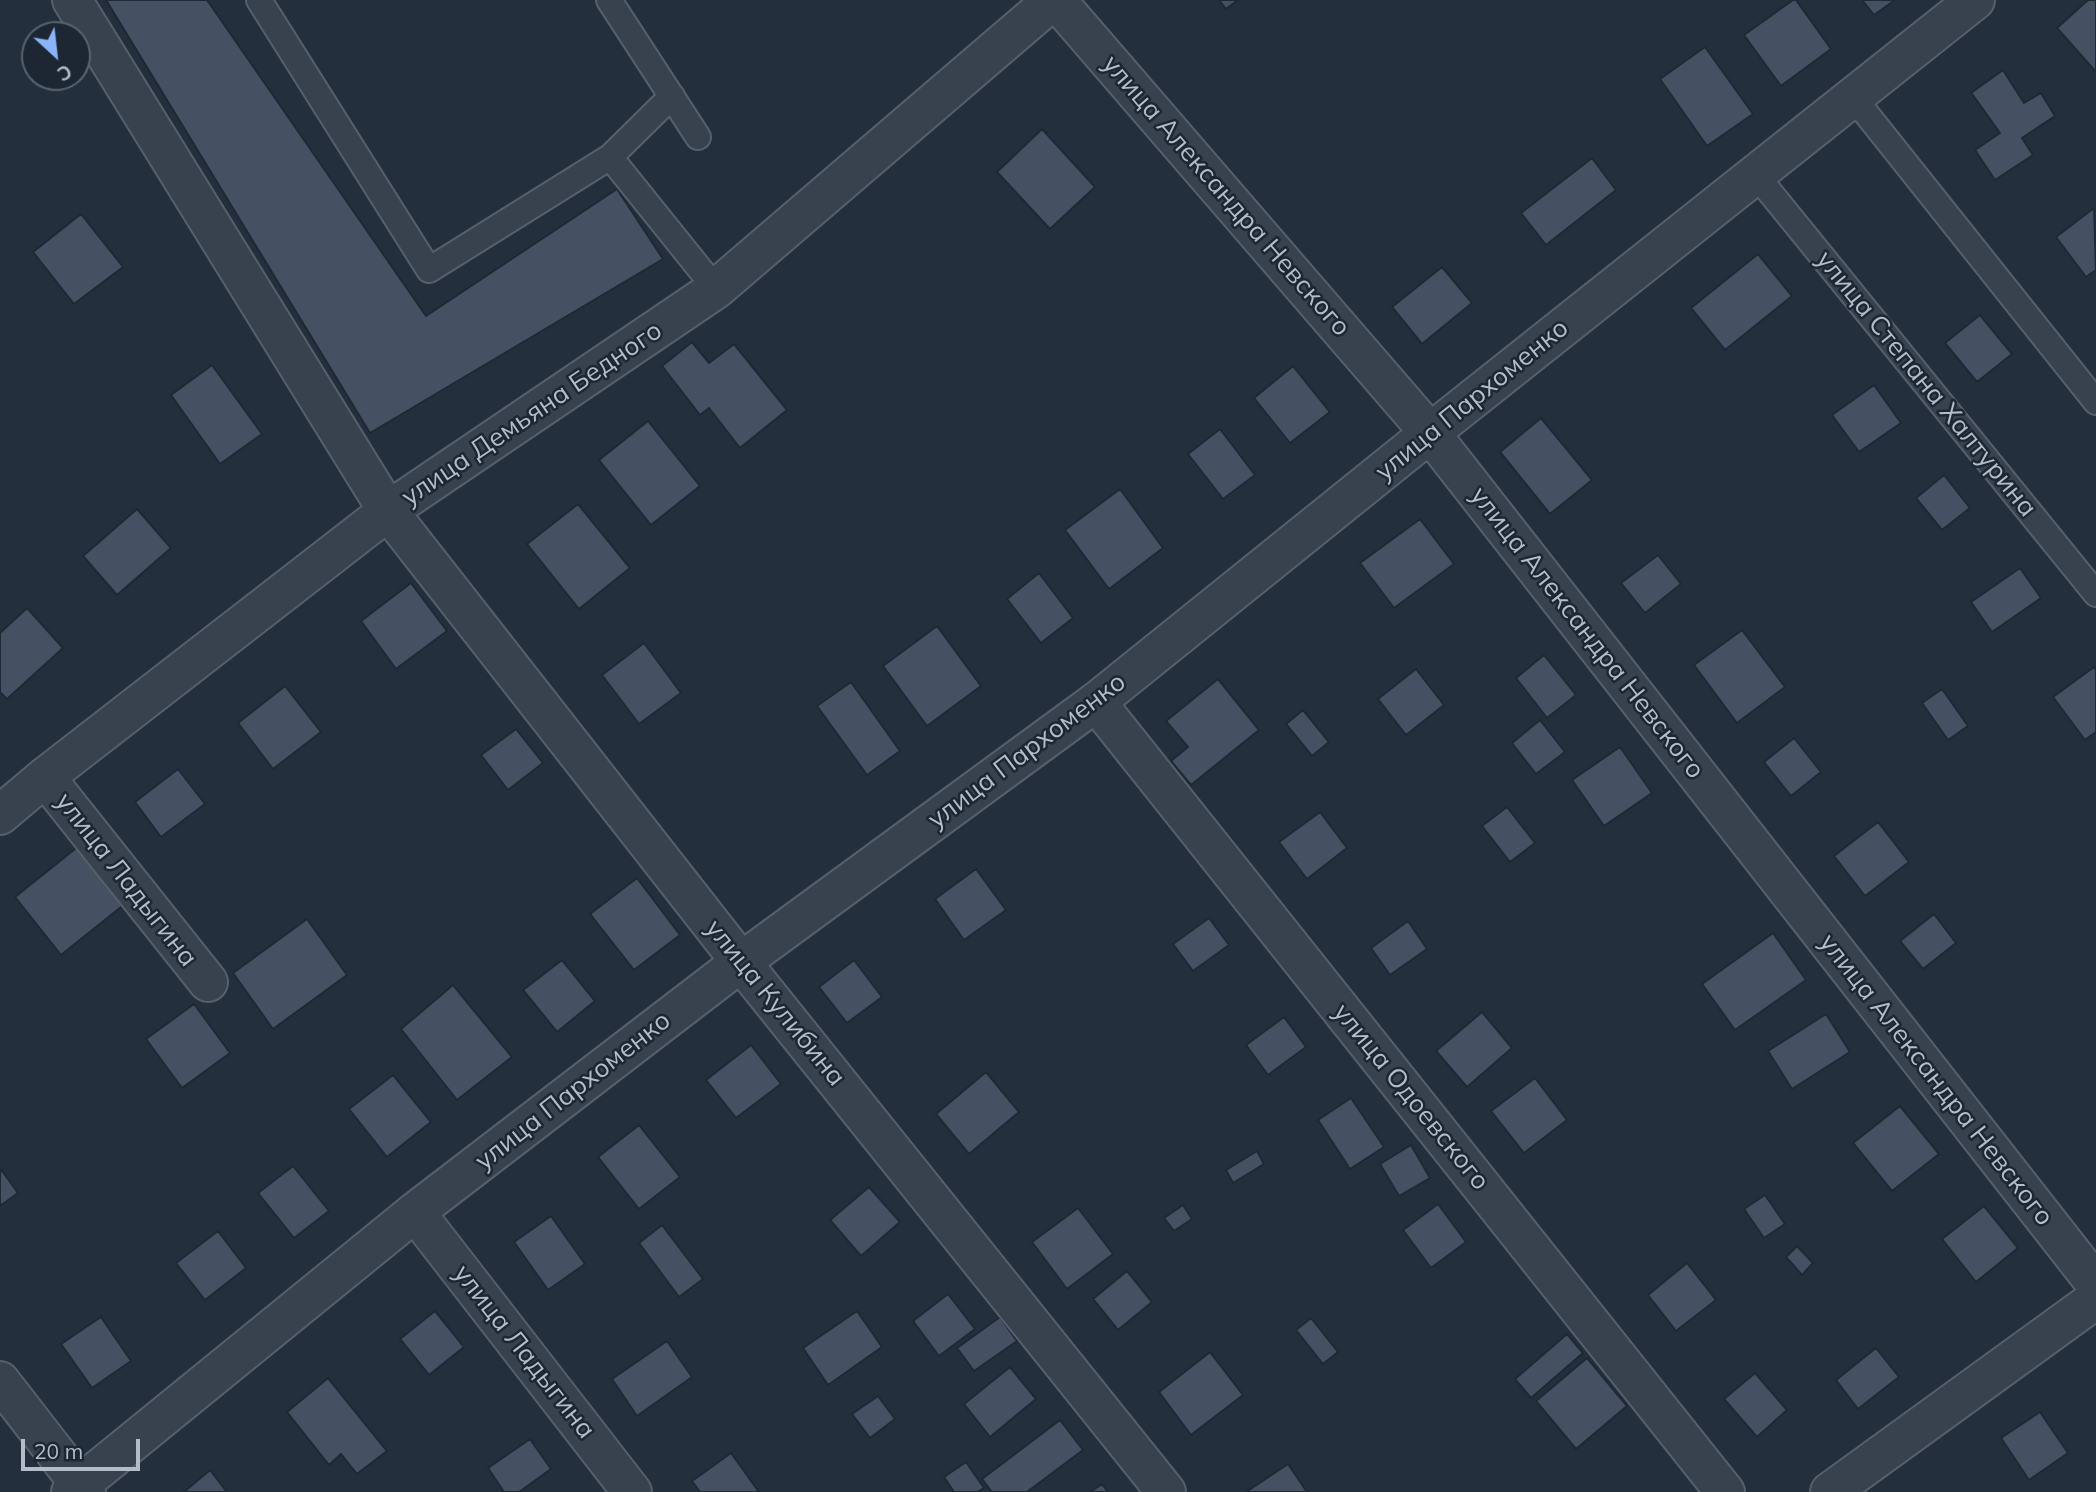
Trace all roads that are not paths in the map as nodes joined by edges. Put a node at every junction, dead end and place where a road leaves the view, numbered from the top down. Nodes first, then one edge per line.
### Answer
1 (72, 0) edge
2 (260, 0) edge
3 (609, 0) edge
4 (1054, 0) edge
5 (1975, 0) edge
6 (672, 96) junction
7 (1853, 97) junction
8 (698, 137) dead end
9 (610, 157) junction
10 (1756, 175) junction
11 (716, 289) junction
12 (2096, 402) edge
13 (1430, 433) junction
14 (388, 511) junction
15 (2096, 593) edge
16 (1096, 702) junction
17 (45, 777) junction
18 (0, 816) edge
19 (741, 961) junction
20 (208, 982) dead end
21 (415, 1212) junction
22 (2096, 1284) edge
23 (2096, 1299) edge
24 (0, 1381) edge
25 (79, 1490) edge
26 (632, 1492) edge
27 (1166, 1492) edge
28 (1725, 1492) edge
29 (1830, 1492) edge

1 - 14 street, улица Кулибина
2 - 9 lane
3 - 6 lane
4 - 11 street, улица Демьяна Бедного
4 - 13 street, улица Александра Невского
5 - 7 street, улица Пархоменко
6 - 8 lane
6 - 9 lane
7 - 10 street, улица Пархоменко
7 - 12 lane
9 - 11 lane
10 - 13 street, улица Пархоменко
10 - 15 lane, улица Степана Халтурина
11 - 14 street, улица Демьяна Бедного
13 - 16 street, улица Пархоменко
13 - 22 street, улица Александра Невского
14 - 17 street, улица Демьяна Бедного
14 - 19 street, улица Кулибина
16 - 19 street, улица Пархоменко
16 - 28 street, улица Одоевского
17 - 18 street, улица Демьяна Бедного
17 - 20 street, улица Ладыгина
19 - 21 street, улица Пархоменко
19 - 27 street, улица Кулибина
21 - 25 street, улица Пархоменко
21 - 26 street, улица Ладыгина
23 - 29 street
24 - 25 street

